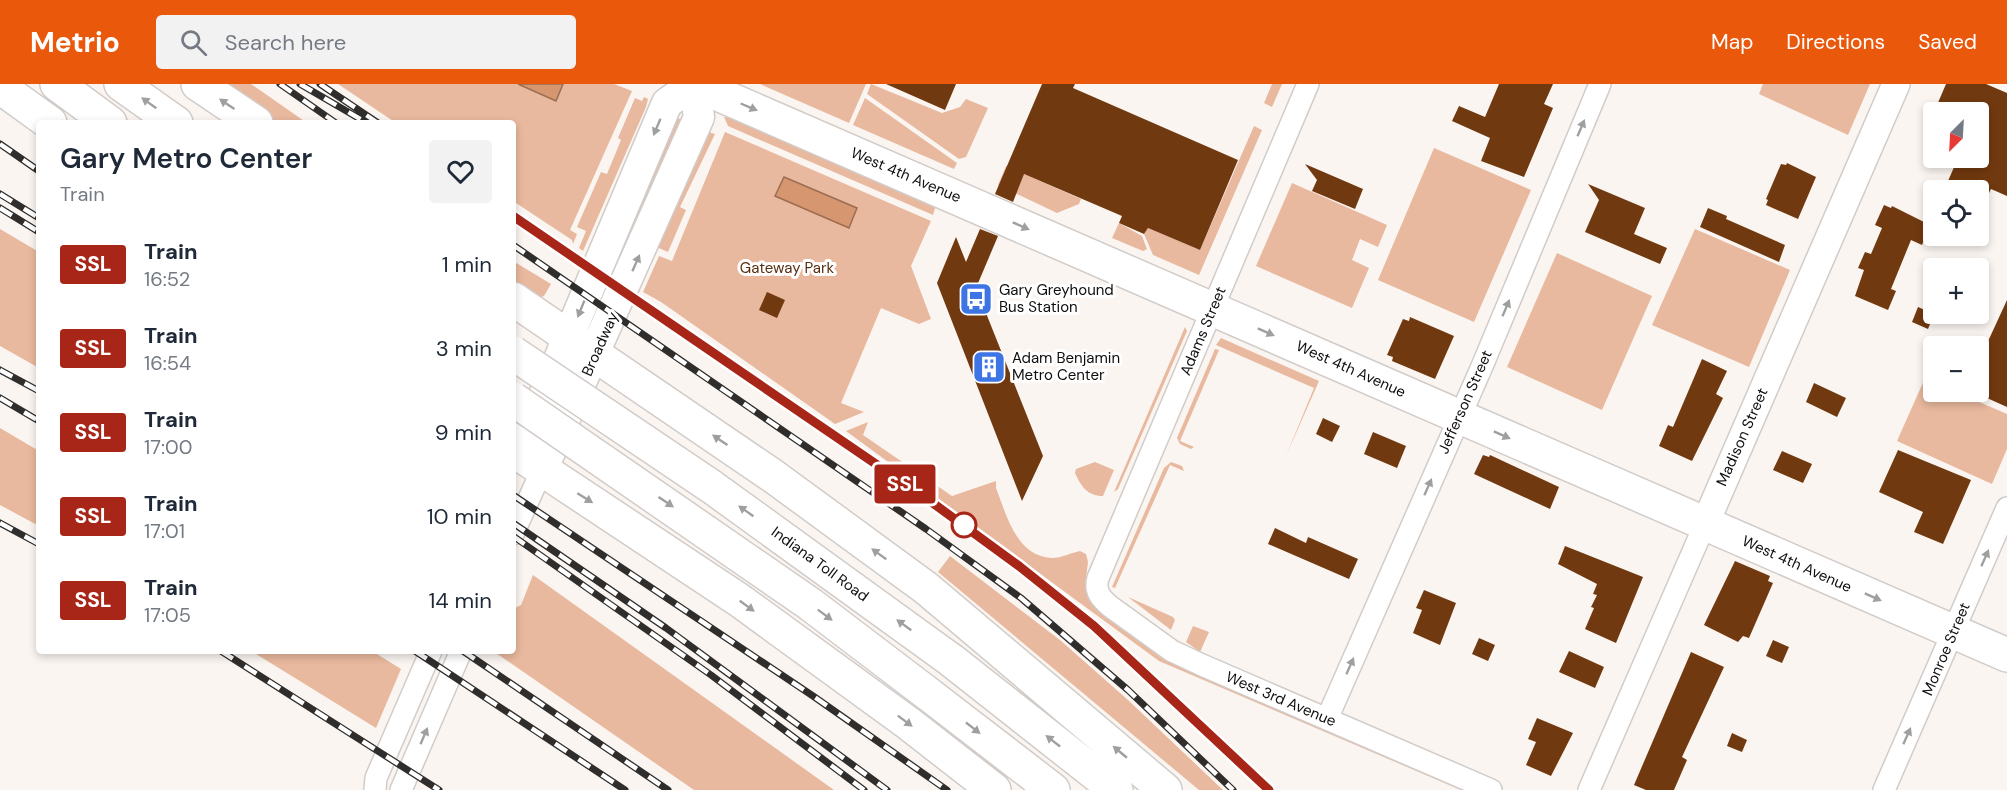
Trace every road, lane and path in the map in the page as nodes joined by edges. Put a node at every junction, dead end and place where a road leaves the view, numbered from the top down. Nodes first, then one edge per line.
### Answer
1 (57, 84) edge
2 (122, 84) edge
3 (198, 84) edge
4 (694, 84) edge
5 (1308, 84) edge
6 (1600, 84) edge
7 (1896, 84) edge
8 (0, 87) edge
9 (46, 120) edge
10 (106, 120) edge
11 (172, 120) edge
12 (252, 120) edge
13 (516, 301) edge
14 (1212, 308) junction
15 (583, 346) junction
16 (516, 355) edge
17 (516, 401) edge
18 (1459, 416) junction
19 (522, 460) edge
20 (2007, 508) edge
21 (516, 509) edge
22 (1705, 524) junction
23 (1098, 578) joint
24 (1953, 632) junction
25 (430, 654) edge
26 (460, 654) edge
27 (2007, 656) edge
28 (1327, 719) junction
29 (375, 790) edge
30 (400, 790) edge
31 (994, 790) edge
32 (1053, 790) edge
33 (1116, 790) edge
34 (1165, 790) edge
35 (1491, 790) edge
36 (1589, 790) edge
37 (1884, 790) edge

1 - 10 main road
11 -> 2 main road
12 -> 3 main road
4 -> 14 main road, West 4th Avenue
4 - 15 main road, Broadway
5 - 14 street, Adams Street
18 -> 6 street, Jefferson Street
7 - 22 street, Madison Street
8 - 9 main road
15 -> 13 main road
14 -> 18 main road, West 4th Avenue
14 - 23 street, Adams Street
15 - 19 main road, Broadway
34 -> 15 main road
33 -> 16 main road, Indiana Toll Road, bridge
17 -> 32 main road, bridge
18 -> 22 main road, West 4th Avenue
28 -> 18 street, Jefferson Street
19 - 21 street, Broadway
19 -> 31 main road
24 -> 20 street, Monroe Street
22 -> 24 main road, West 4th Avenue
22 - 36 street, Madison Street
23 - 28 street, West 3rd Avenue
24 - 27 main road, West 4th Avenue
37 -> 24 street, Monroe Street
25 - 29 street
30 -> 26 street
28 - 35 street, West 3rd Avenue

